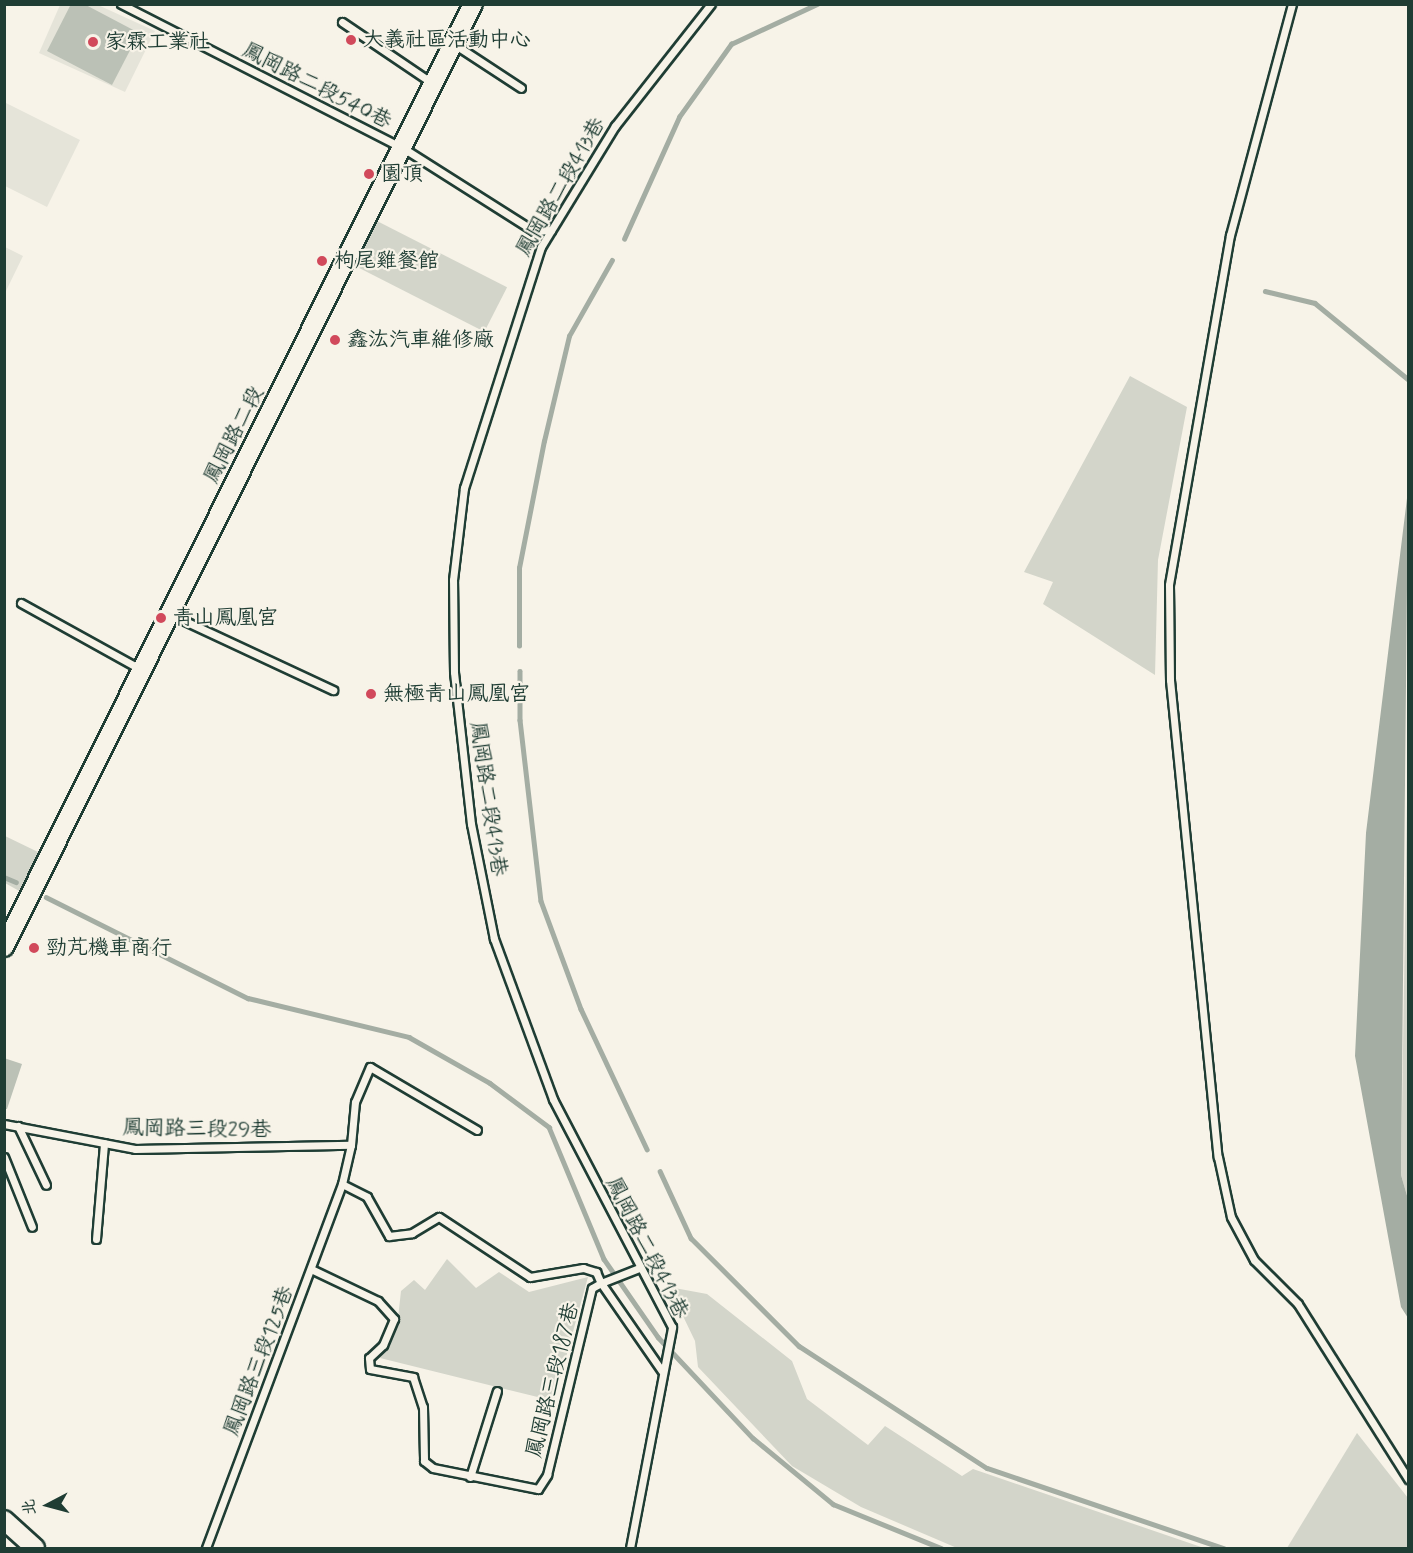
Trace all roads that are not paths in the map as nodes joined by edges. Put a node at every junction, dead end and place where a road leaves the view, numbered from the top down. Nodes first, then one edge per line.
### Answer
1 (121, 4) edge
2 (473, 4) edge
3 (711, 4) edge
4 (1292, 4) edge
5 (342, 22) dead end
6 (454, 44) junction
7 (434, 84) junction
8 (521, 88) dead end
9 (403, 148) junction
10 (551, 230) junction
11 (21, 603) dead end
12 (169, 614) junction
13 (142, 670) junction
14 (333, 690) dead end
15 (4, 947) edge
16 (4, 1124) edge
17 (18, 1126) junction
18 (477, 1130) dead end
19 (105, 1143) junction
20 (351, 1145) junction
21 (4, 1157) edge
22 (342, 1184) junction
23 (46, 1185) dead end
24 (32, 1227) dead end
25 (96, 1239) dead end
26 (639, 1268) junction
27 (311, 1269) junction
28 (601, 1284) junction
29 (662, 1371) junction
30 (497, 1392) dead end
31 (470, 1477) junction
32 (1408, 1479) edge
33 (4, 1520) edge
34 (35, 1548) edge
35 (206, 1548) edge
36 (630, 1548) edge

1 - 9 lane, 鳳岡路二段540巷
2 - 6 street, 鳳岡路二段
3 - 10 lane, 鳳岡路二段413巷
4 - 32 lane
5 - 7 lane
6 - 7 street, 鳳岡路二段
6 - 8 lane
7 - 9 street, 鳳岡路二段
9 - 10 lane, 鳳岡路二段540巷
9 - 12 street, 鳳岡路二段
10 - 26 lane, 鳳岡路二段413巷
11 - 13 lane
12 - 13 street, 鳳岡路二段
12 - 14 lane
13 - 15 street, 鳳岡路二段
16 - 17 lane, 鳳岡路三段29巷
17 - 19 lane, 鳳岡路三段29巷
17 - 23 lane
18 - 20 lane
19 - 20 lane, 鳳岡路三段29巷
19 - 25 lane
20 - 22 lane
21 - 24 lane
22 - 27 lane, 鳳岡路三段125巷
22 - 28 lane
26 - 28 lane
26 - 29 lane, 鳳岡路二段413巷
27 - 31 lane, 鳳岡路三段187巷
27 - 35 lane, 鳳岡路三段125巷
28 - 29 lane, 鳳岡路三段187巷
28 - 31 lane, 鳳岡路三段187巷
29 - 36 lane
30 - 31 lane
33 - 34 street

